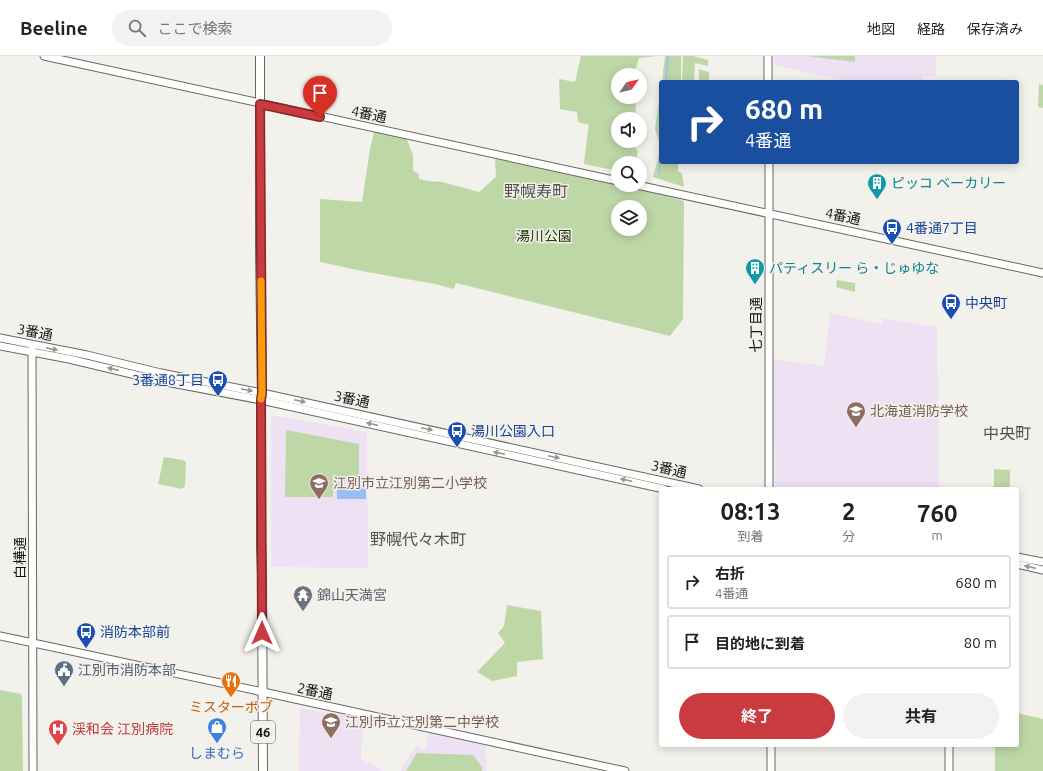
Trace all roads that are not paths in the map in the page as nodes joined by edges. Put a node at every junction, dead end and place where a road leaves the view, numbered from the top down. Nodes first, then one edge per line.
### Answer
1 (44, 56) edge
2 (260, 56) edge
3 (768, 56) edge
4 (768, 80) edge
5 (260, 104) junction
6 (769, 164) edge
7 (611, 179) edge
8 (647, 187) edge
9 (769, 214) junction
10 (1043, 273) edge
11 (0, 338) edge
12 (32, 345) junction
13 (0, 346) edge
14 (32, 353) junction
15 (261, 397) junction
16 (689, 487) edge
17 (769, 487) edge
18 (659, 488) edge
19 (1019, 557) edge
20 (1043, 562) edge
21 (1019, 564) edge
22 (1043, 570) edge
23 (0, 636) edge
24 (33, 643) junction
25 (263, 692) junction
26 (771, 747) edge
27 (949, 747) edge
28 (33, 771) edge
29 (263, 771) edge
30 (625, 771) edge
31 (771, 771) edge
32 (949, 771) edge

1 - 5 street, 4番通
2 - 5 main road, 46
3 - 4 street
5 - 7 street, 4番通
5 - 15 main road, 46
6 - 9 street, 七丁目通
8 - 9 street, 4番通
9 - 10 street, 4番通
9 - 17 street, 七丁目通
11 - 12 street, 3番通
12 - 14 street, 白樺通
12 -> 15 street, 3番通
13 - 14 street, 3番通
15 -> 14 street, 3番通
14 - 24 street, 白樺通
15 -> 16 street, 3番通
18 -> 15 street, 3番通
15 - 25 main road, 46
19 - 20 street
22 -> 21 street
23 - 24 street, 2番通
24 - 25 street, 2番通
24 - 28 street, 白樺通
25 - 29 main road, 46
25 - 30 street, 2番通
26 - 31 street
27 - 32 street

